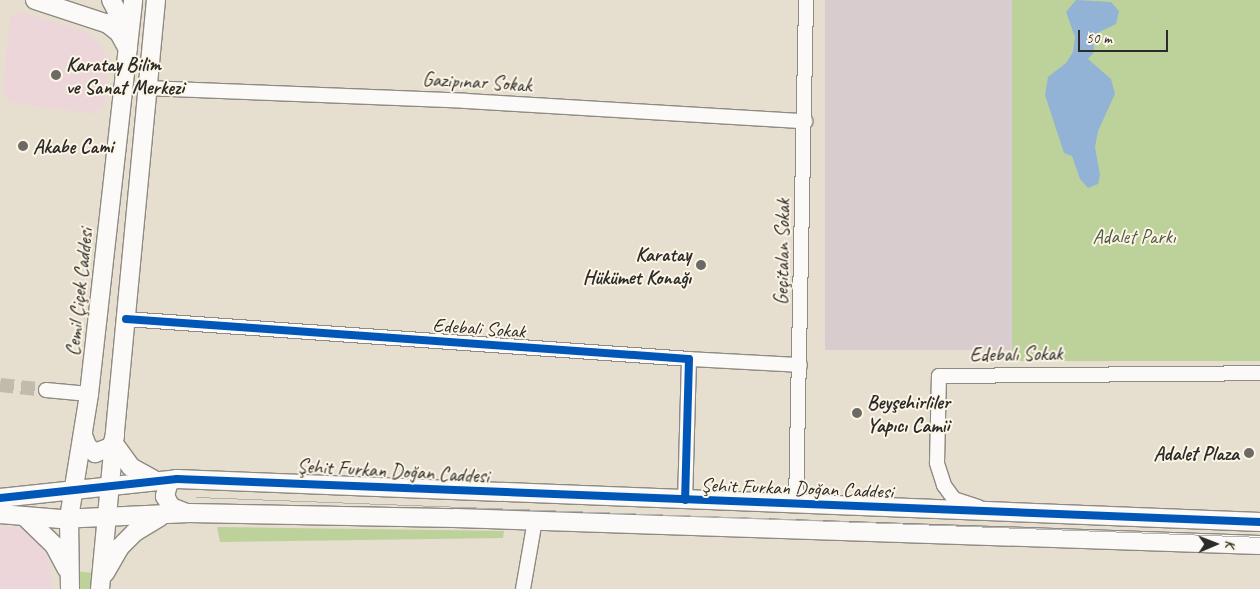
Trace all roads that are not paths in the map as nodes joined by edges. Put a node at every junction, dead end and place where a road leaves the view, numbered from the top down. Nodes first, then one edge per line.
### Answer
1 (35, 0) edge
2 (111, 0) edge
3 (133, 0) edge
4 (156, 0) edge
5 (806, 0) edge
6 (108, 24) junction
7 (128, 49) junction
8 (147, 88) junction
9 (805, 121) junction
10 (126, 319) junction
11 (689, 360) junction
12 (800, 365) junction
13 (1260, 373) edge
14 (46, 390) tunnel mouth
15 (89, 394) junction
16 (83, 435) junction
17 (115, 440) junction
18 (76, 473) junction
19 (177, 478) junction
20 (156, 480) junction
21 (117, 483) junction
22 (72, 491) junction
23 (50, 494) junction
24 (0, 498) edge
25 (685, 500) junction
26 (796, 504) junction
27 (991, 511) junction
28 (189, 513) junction
29 (0, 514) edge
30 (166, 514) junction
31 (24, 516) junction
32 (107, 517) junction
33 (69, 518) junction
34 (535, 520) junction
35 (1260, 522) edge
36 (1260, 546) edge
37 (69, 581) edge
38 (101, 585) edge
39 (523, 589) edge

1 - 6 street
2 - 6 street
3 - 7 street, Cemil Çiçek Caddesi
4 - 8 street
5 - 9 street, Geçitalan Sokak
6 - 7 street
7 - 15 street, Cemil Çiçek Caddesi
8 - 9 street, Gazipınar Sokak
8 - 10 street
9 - 12 street, Geçitalan Sokak
10 - 11 street, Edebali Sokak
10 - 17 street
11 - 12 street, Edebali Sokak
11 - 25 street
12 - 26 street, Geçitalan Sokak
13 - 27 street, Edebalı Sokak
14 - 15 street
15 - 16 street, Cemil Çiçek Caddesi
16 - 17 street
16 - 18 street, Cemil Çiçek Caddesi
17 - 20 street
17 - 21 street
18 - 22 street, Cemil Çiçek Caddesi
18 - 23 street
19 - 20 street, Şehit Furkan Doğan Caddesi
19 - 25 street, Şehit Furkan Doğan Caddesi
19 - 28 street
20 - 21 street, Şehit Furkan Doğan Caddesi
21 - 22 street, Şehit Furkan Doğan Caddesi
21 - 32 street
22 - 23 street, Şehit Furkan Doğan Caddesi
22 - 33 street, Cemil Çiçek Caddesi
23 - 24 street, Şehit Furkan Doğan Caddesi
25 - 26 street, Şehit Furkan Doğan Caddesi
26 - 27 street, Şehit Furkan Doğan Caddesi
27 - 35 street, Şehit Furkan Doğan Caddesi
28 - 30 street, Şehit Furkan Doğan Caddesi
28 - 34 street, Şehit Furkan Doğan Caddesi
29 - 31 street, Şehit Furkan Doğan Caddesi
30 - 32 street, Şehit Furkan Doğan Caddesi
30 - 38 street
31 - 33 street, Şehit Furkan Doğan Caddesi
31 - 37 street
32 - 33 street, Şehit Furkan Doğan Caddesi
32 - 38 street
33 - 37 street, Cemil Çiçek Caddesi
34 - 36 street, Şehit Furkan Doğan Caddesi
34 - 39 street

